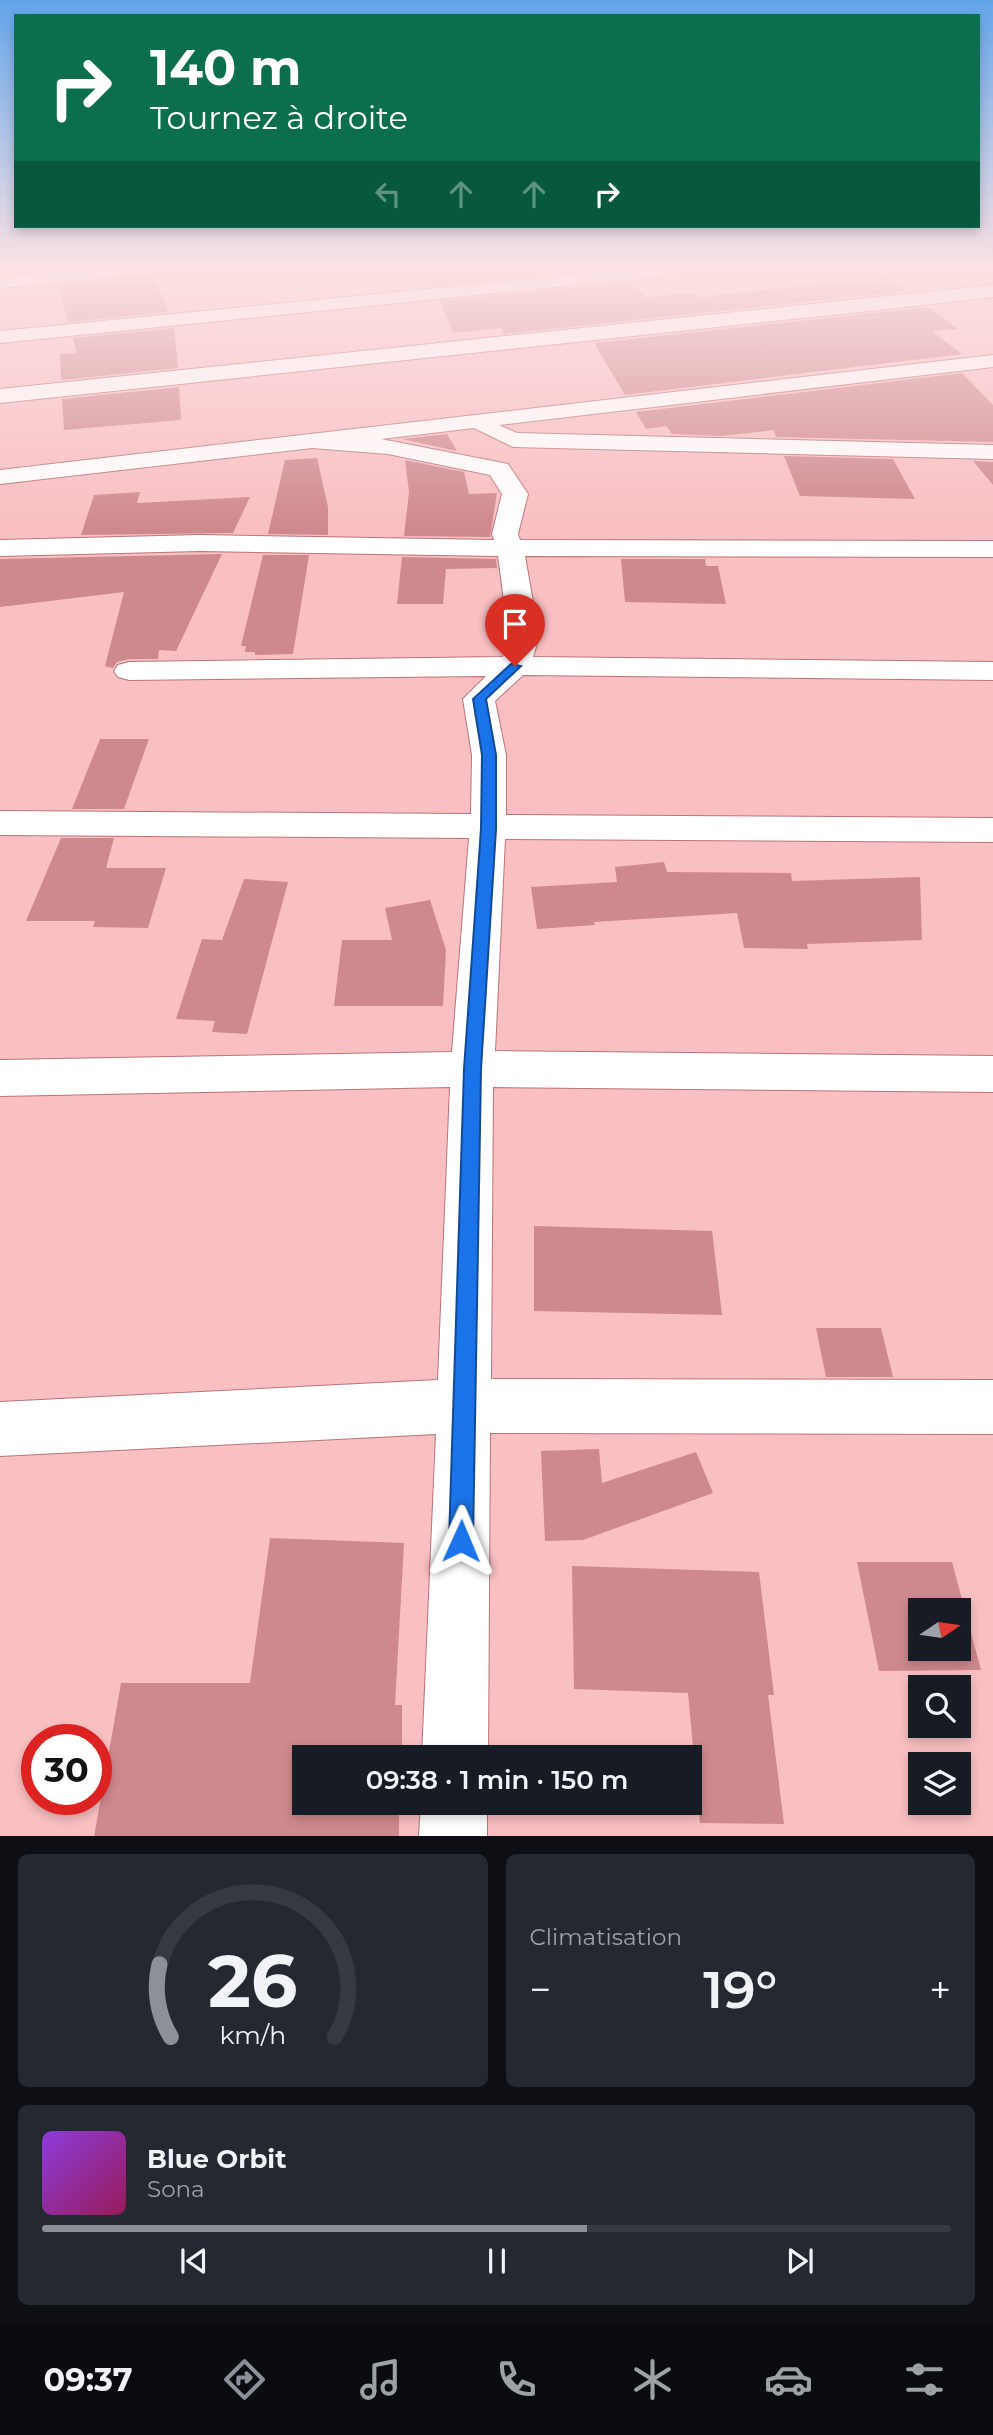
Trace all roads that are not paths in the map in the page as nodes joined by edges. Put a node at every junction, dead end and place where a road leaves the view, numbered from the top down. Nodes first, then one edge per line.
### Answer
1 (380, 356) edge
2 (993, 361) edge
3 (0, 396) edge
4 (472, 421) junction
5 (318, 442) junction
6 (993, 452) edge
7 (0, 477) edge
8 (0, 548) edge
9 (510, 548) junction
10 (993, 549) edge
11 (515, 666) junction
12 (129, 671) dead end
13 (993, 671) edge
14 (0, 823) edge
15 (488, 829) junction
16 (993, 830) edge
17 (472, 1069) junction
18 (993, 1074) edge
19 (0, 1077) edge
20 (464, 1406) junction
21 (993, 1407) edge
22 (0, 1429) edge
23 (455, 1745) edge
24 (454, 1815) edge
25 (453, 1836) edge

1 - 3 street
2 - 4 street
4 - 5 street
4 - 6 street
5 - 7 street
5 - 9 street
8 - 9 street
9 - 10 street
9 - 11 street
11 - 12 street
11 - 13 street
11 - 15 street
14 - 15 street
15 - 16 street
15 - 17 street
17 - 18 street
17 - 19 street
17 - 20 street
20 - 21 street
20 - 22 street
20 - 23 street
24 - 25 street

